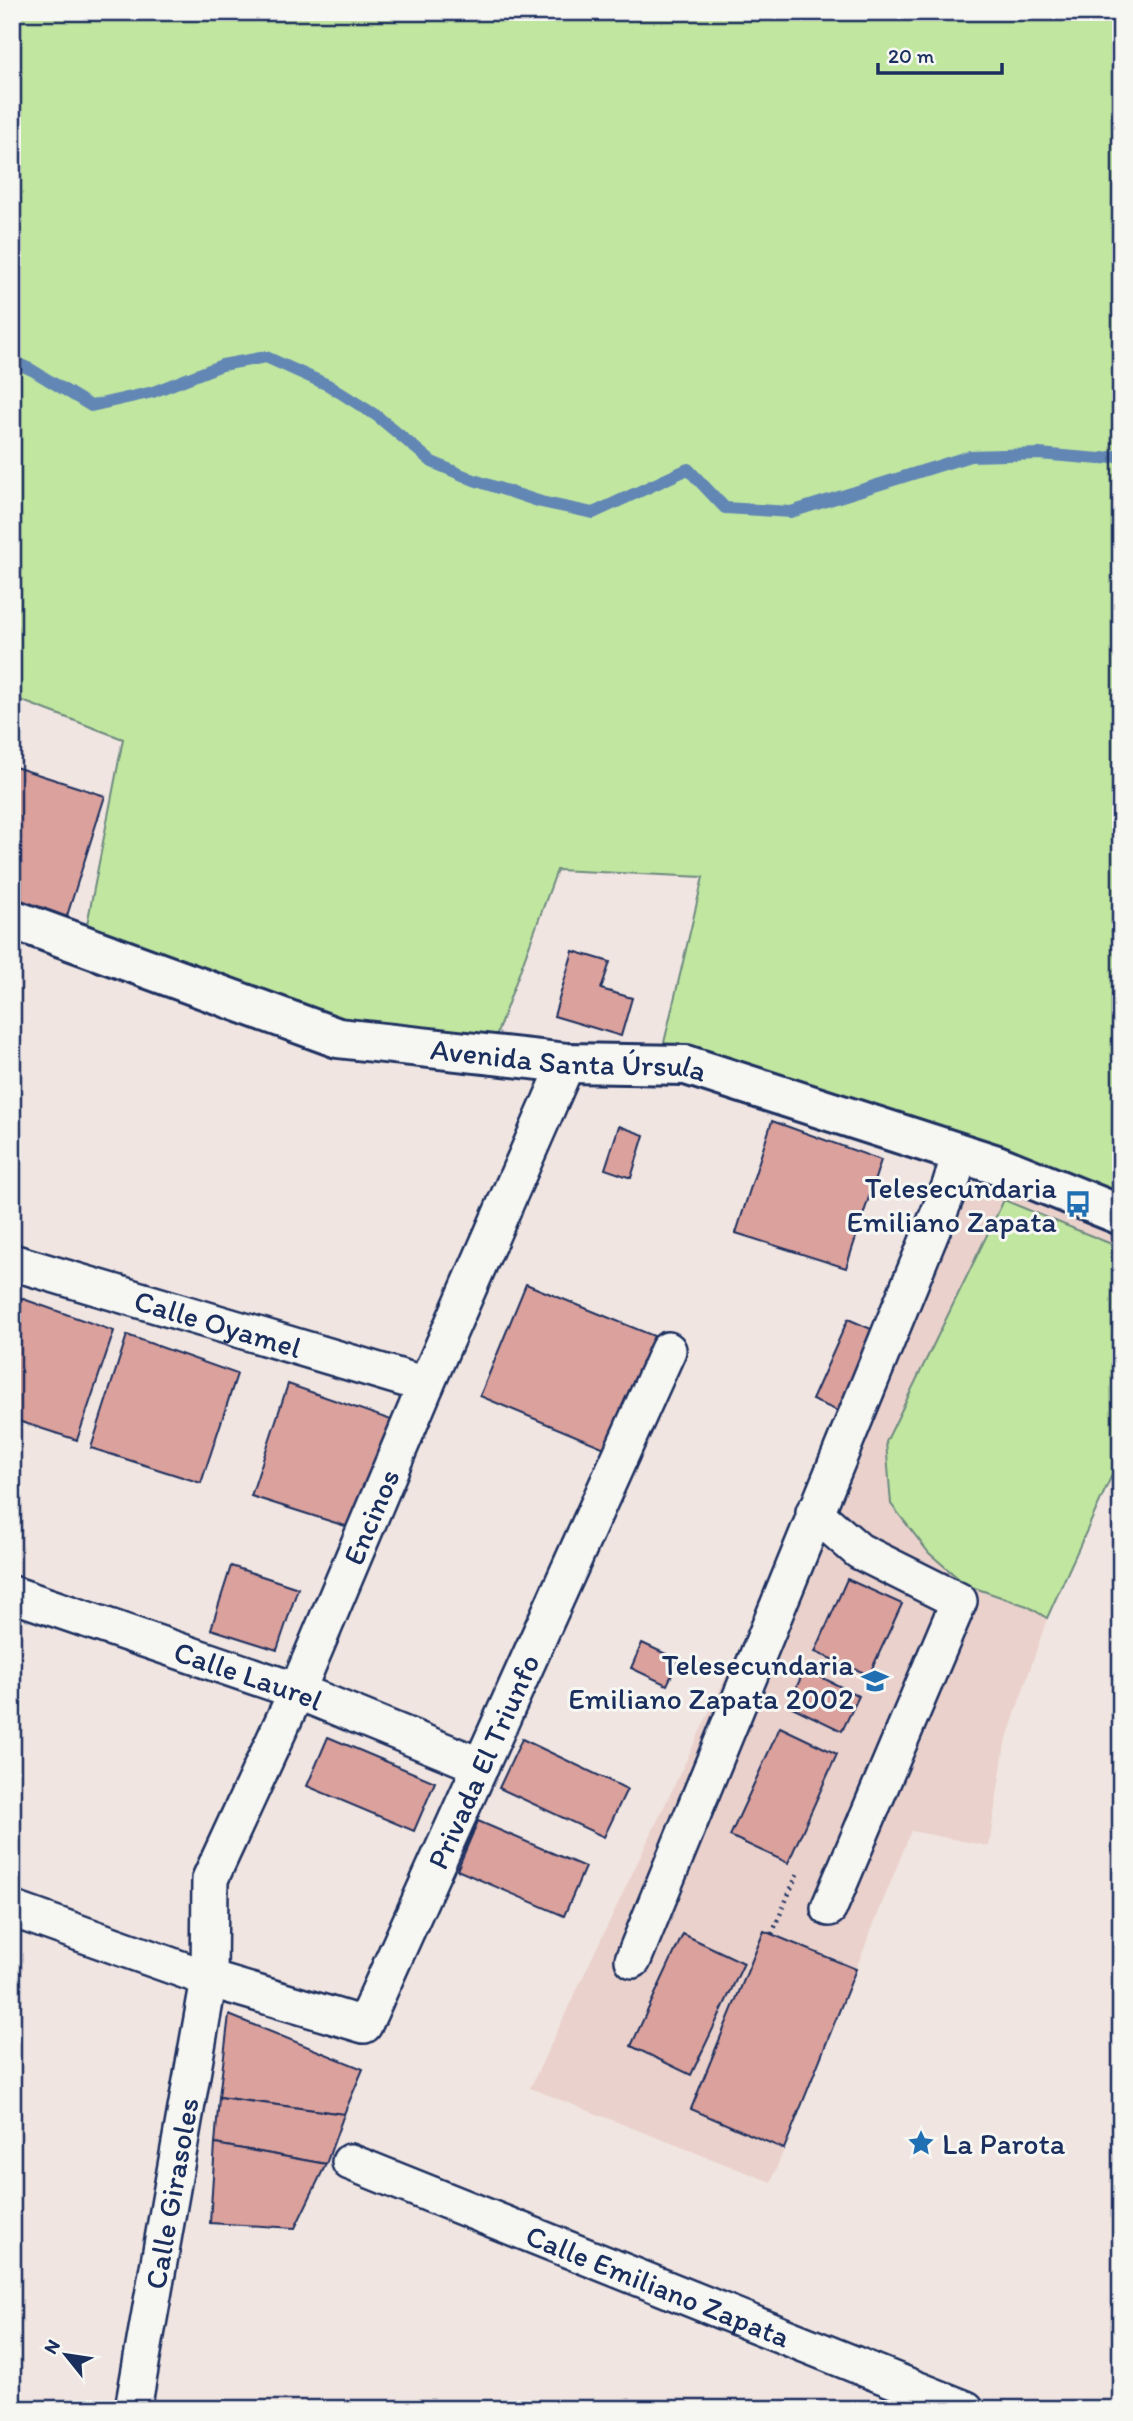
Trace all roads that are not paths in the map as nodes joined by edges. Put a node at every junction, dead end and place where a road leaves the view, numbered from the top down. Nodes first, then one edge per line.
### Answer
1 (12, 919) edge
2 (567, 1063) junction
3 (960, 1154) junction
4 (1121, 1215) edge
5 (12, 1262) edge
6 (667, 1350) dead end
7 (426, 1385) junction
8 (814, 1512) junction
9 (12, 1594) edge
10 (297, 1691) junction
11 (481, 1766) junction
12 (829, 1908) dead end
13 (12, 1909) edge
14 (632, 1960) dead end
15 (209, 1979) junction
16 (350, 2162) dead end
17 (897, 2396) edge
18 (134, 2409) edge
19 (966, 2409) edge

1 - 2 street, Avenida Santa Úrsula
2 - 3 street, Avenida Santa Úrsula
2 - 7 street, Encinos
3 - 4 street, Avenida Santa Úrsula
3 - 8 street
5 - 7 street, Calle Oyamel
6 - 11 street, Privada El Triunfo
7 - 10 street, Encinos
8 - 12 street
8 - 14 street
9 - 10 street, Calle Laurel
10 - 11 street, Calle Laurel
10 - 15 street, Encinos
11 - 15 street, Privada El Triunfo
13 - 15 street
15 - 18 street, Calle Girasoles
16 - 17 street, Calle Emiliano Zapata
17 - 19 street, Calle Emiliano Zapata

